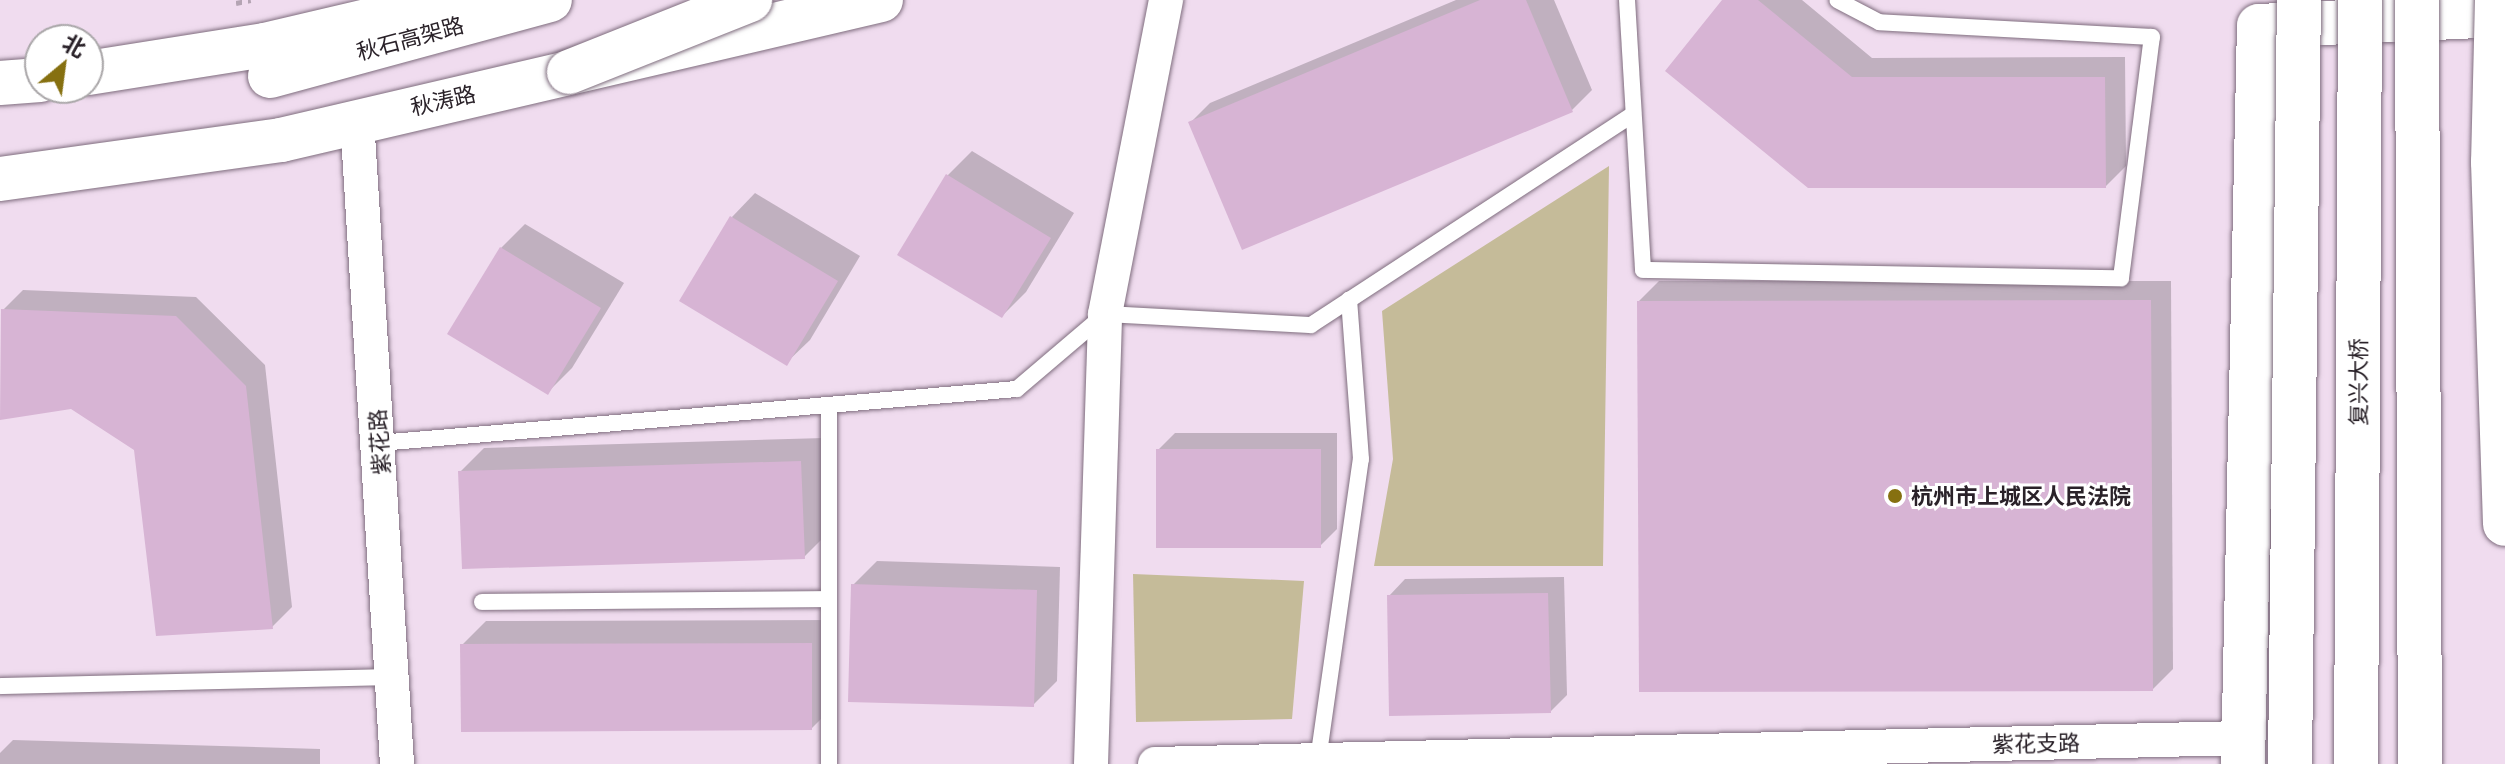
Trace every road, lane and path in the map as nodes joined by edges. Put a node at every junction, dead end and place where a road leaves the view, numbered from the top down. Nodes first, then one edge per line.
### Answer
1 (457, 0) edge
2 (550, 0) edge
3 (750, 0) edge
4 (881, 0) edge
5 (1166, 0) edge
6 (1627, 0) edge
7 (1837, 0) edge
8 (2299, 0) edge
9 (2360, 0) edge
10 (2417, 0) edge
11 (2497, 0) edge
12 (2505, 15) edge
13 (569, 72) junction
14 (104, 73) edge
15 (104, 76) edge
16 (24, 81) edge
17 (0, 83) edge
18 (1632, 115) junction
19 (357, 119) junction
20 (0, 179) edge
21 (1349, 299) junction
22 (1105, 314) junction
23 (829, 405) junction
24 (379, 443) junction
25 (2505, 524) edge
26 (829, 599) junction
27 (482, 602) dead end
28 (395, 677) junction
29 (0, 686) edge
30 (2244, 751) edge
31 (1318, 760) junction
32 (397, 764) edge
33 (829, 764) edge
34 (1091, 764) edge
35 (1155, 764) edge
36 (2290, 764) edge
37 (2356, 764) edge
38 (2420, 764) edge

1 - 14 main road
2 - 15 main road, 秋石高架路
3 - 13 main road, bridge
4 - 13 main road, 秋涛路
5 - 22 street
6 - 18 lane
7 - 18 lane
8 - 36 main road, bridge
9 - 37 main road, 复兴大桥, bridge
10 - 38 main road, bridge
11 - 25 main road, bridge
12 - 30 main road
13 - 19 main road, 秋涛路
16 - 17 main road
18 - 21 lane
19 - 20 main road, 秋涛路
19 - 24 street, 紫花路
21 - 22 lane
21 - 31 lane
22 - 23 lane
22 - 34 street
23 - 24 lane
23 - 26 lane
24 - 28 street, 紫花路
26 - 27 lane
26 - 33 lane
28 - 29 lane
28 - 32 street, 紫花路
30 - 31 street, 紫花支路
31 - 35 street, 紫花支路

